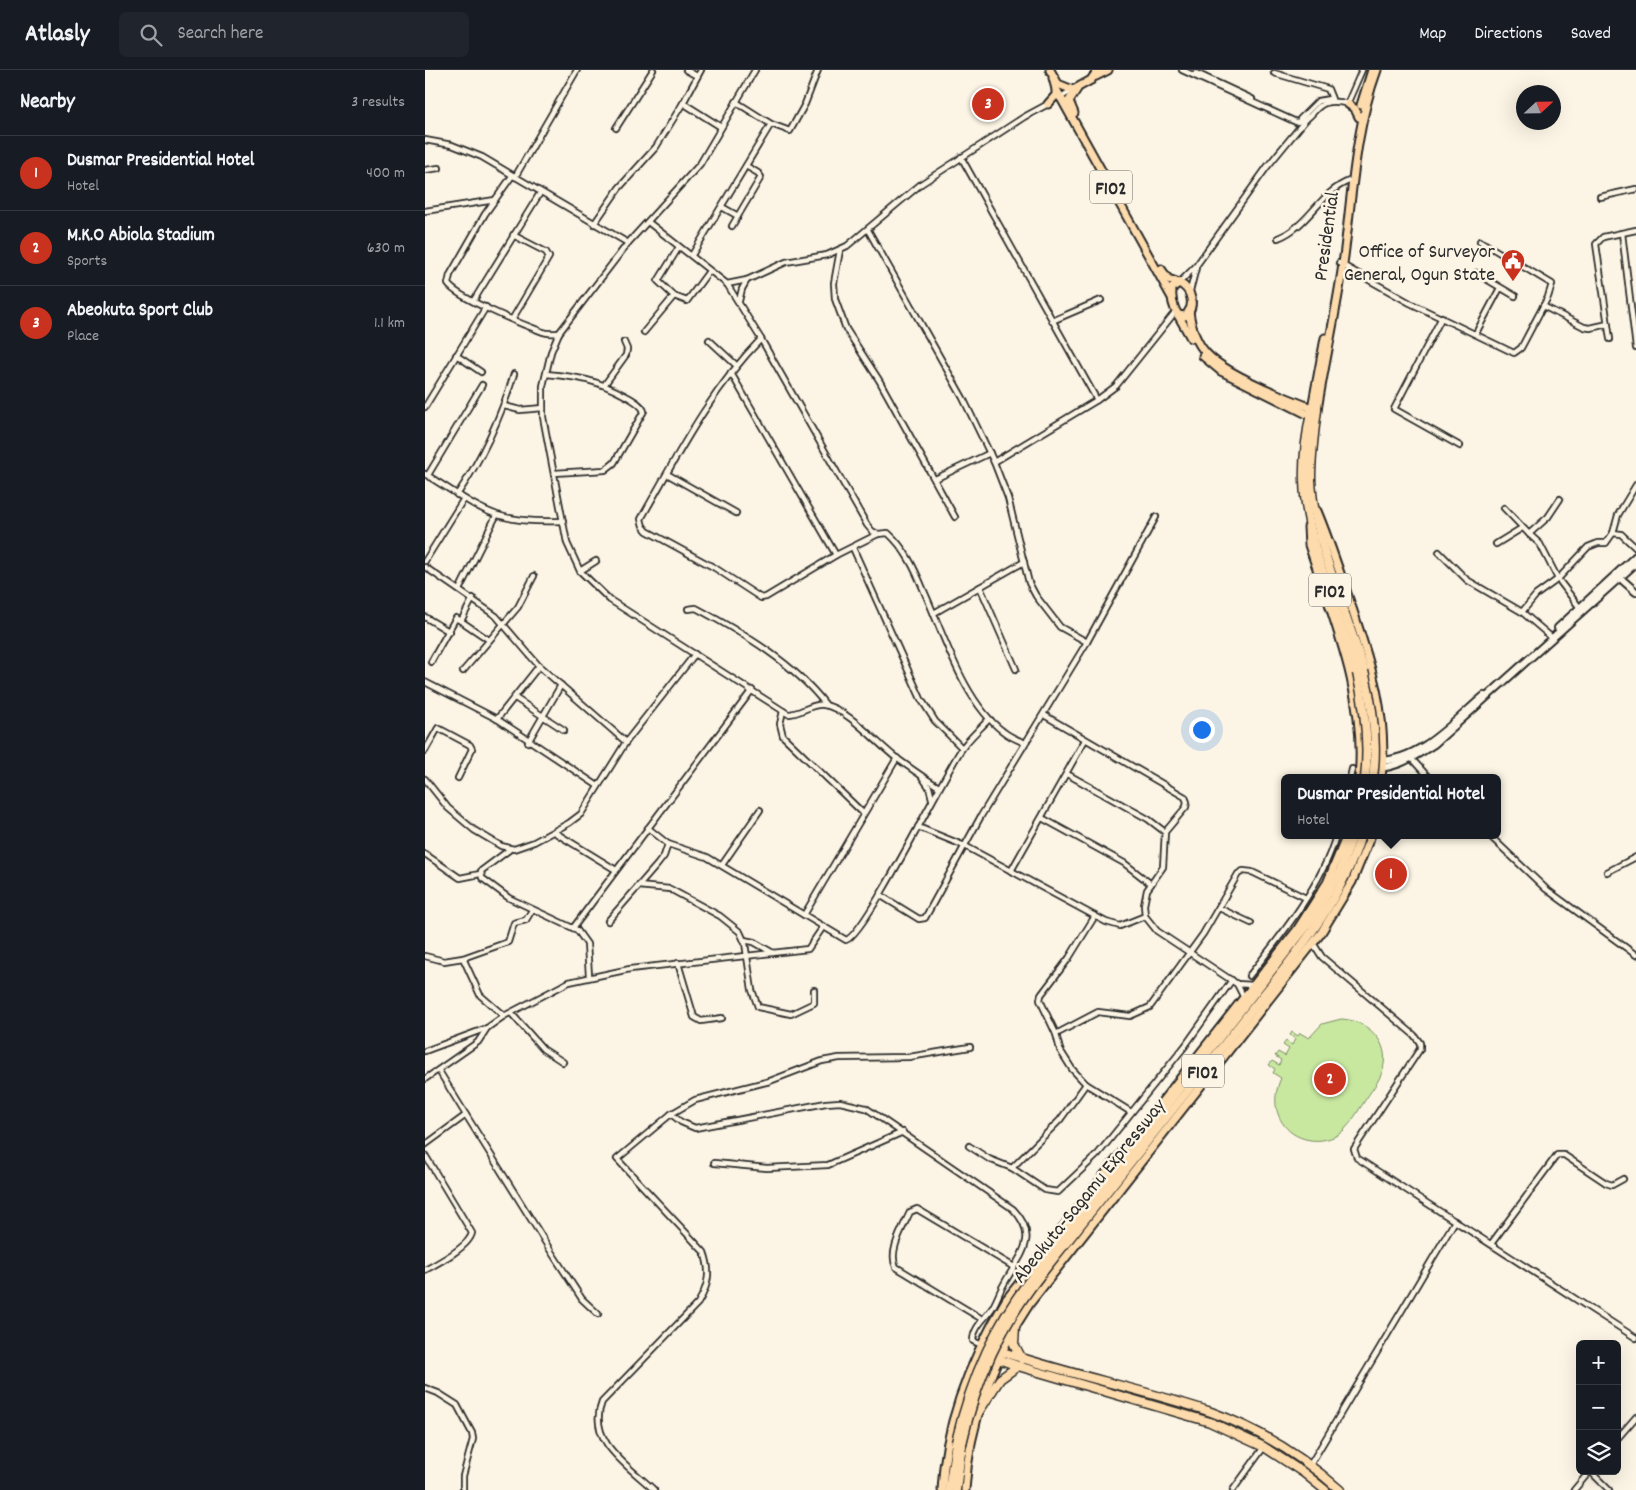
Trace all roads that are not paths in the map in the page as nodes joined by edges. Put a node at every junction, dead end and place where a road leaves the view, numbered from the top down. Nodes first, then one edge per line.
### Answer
1 (577, 70) edge
2 (653, 70) edge
3 (686, 70) edge
4 (701, 70) edge
5 (755, 70) edge
6 (818, 70) edge
7 (1050, 70) edge
8 (1108, 70) edge
9 (1185, 70) edge
10 (1362, 70) edge
11 (1371, 70) edge
12 (1377, 70) edge
13 (1097, 73) edge
14 (1274, 74) dead end
15 (697, 76) junction
16 (1053, 78) junction
17 (1057, 89) junction
18 (1075, 89) junction
19 (1363, 96) junction
20 (1061, 97) junction
21 (1332, 99) junction
22 (736, 102) junction
23 (683, 103) junction
24 (1349, 103) junction
25 (1048, 104) junction
26 (1363, 107) junction
27 (1308, 117) junction
28 (1359, 117) junction
29 (771, 124) junction
30 (721, 127) junction
31 (615, 128) dead end
32 (425, 140) edge
33 (961, 157) junction
34 (746, 166) junction
35 (439, 168) dead end
36 (425, 170) edge
37 (514, 177) junction
38 (1349, 181) junction
39 (1636, 189) edge
40 (539, 193) junction
41 (1600, 196) dead end
42 (495, 200) junction
43 (722, 207) junction
44 (425, 211) edge
45 (738, 216) junction
46 (648, 222) junction
47 (594, 224) junction
48 (732, 226) dead end
49 (868, 230) junction
50 (1636, 230) edge
51 (1622, 233) junction
52 (513, 235) junction
53 (1278, 238) dead end
54 (1480, 241) dead end
55 (628, 243) junction
56 (679, 247) junction
57 (840, 250) junction
58 (692, 255) junction
59 (1341, 264) junction
60 (1196, 266) junction
61 (709, 270) junction
62 (1476, 273) dead end
63 (747, 280) junction
64 (1179, 283) junction
65 (727, 284) junction
66 (1500, 288) junction
67 (1189, 291) junction
68 (674, 296) junction
69 (1171, 296) junction
70 (1515, 296) dead end
71 (474, 300) junction
72 (1101, 300) dead end
73 (739, 301) junction
74 (1543, 306) junction
75 (486, 307) junction
76 (1189, 311) junction
77 (1177, 313) junction
78 (1441, 317) junction
79 (513, 318) junction
80 (1052, 321) junction
81 (1608, 324) junction
82 (643, 332) dead end
83 (559, 333) junction
84 (1476, 333) junction
85 (761, 339) junction
86 (1610, 339) dead end
87 (709, 340) dead end
88 (623, 342) dead end
89 (1636, 348) edge
90 (457, 355) junction
91 (736, 365) junction
92 (481, 372) dead end
93 (731, 373) junction
94 (514, 374) dead end
95 (546, 374) junction
96 (605, 384) junction
97 (482, 385) dead end
98 (1097, 400) junction
99 (504, 406) junction
100 (425, 407) edge
101 (543, 408) junction
102 (1313, 413) junction
103 (1460, 446) dead end
104 (990, 453) junction
105 (994, 462) junction
106 (426, 474) edge
107 (554, 474) junction
108 (667, 474) junction
109 (935, 479) junction
110 (1636, 485) edge
111 (457, 495) junction
112 (1560, 499) dead end
113 (463, 500) junction
114 (1310, 506) junction
115 (1504, 508) dead end
116 (736, 513) dead end
117 (496, 516) junction
118 (955, 517) dead end
119 (1157, 518) dead end
120 (563, 521) junction
121 (1522, 528) junction
122 (1613, 533) junction
123 (878, 534) junction
124 (1529, 534) junction
125 (1497, 544) dead end
126 (853, 548) junction
127 (1636, 548) edge
128 (1439, 552) dead end
129 (837, 555) junction
130 (1636, 556) edge
131 (425, 561) edge
132 (596, 561) dead end
133 (1024, 562) junction
134 (1636, 563) edge
135 (425, 567) edge
136 (580, 571) junction
137 (534, 576) dead end
138 (1618, 577) junction
139 (1557, 579) junction
140 (980, 587) junction
141 (459, 590) junction
142 (1636, 592) edge
143 (473, 598) junction
144 (1580, 608) junction
145 (688, 609) dead end
146 (1522, 612) junction
147 (933, 613) junction
148 (425, 616) edge
149 (461, 621) junction
150 (502, 624) junction
151 (450, 632) junction
152 (1550, 636) junction
153 (489, 640) junction
154 (1087, 642) junction
155 (695, 654) junction
156 (431, 662) dead end
157 (539, 666) junction
158 (1016, 669) dead end
159 (463, 671) dead end
160 (1360, 672) junction
161 (425, 682) edge
162 (561, 685) junction
163 (752, 690) junction
164 (515, 698) junction
165 (826, 705) junction
166 (783, 712) junction
167 (1044, 715) junction
168 (542, 717) junction
169 (989, 718) junction
170 (497, 719) junction
171 (564, 730) dead end
172 (1085, 740) junction
173 (528, 742) junction
174 (626, 742) junction
175 (1025, 743) junction
176 (962, 748) junction
177 (425, 751) edge
178 (897, 758) junction
179 (1411, 758) junction
180 (1360, 760) junction
181 (1383, 761) junction
182 (1356, 769) junction
183 (916, 770) junction
184 (1067, 774) junction
185 (1353, 774) edge
186 (1358, 774) edge
187 (1365, 774) edge
188 (1373, 774) edge
189 (1382, 774) edge
190 (1425, 774) edge
191 (458, 778) dead end
192 (425, 779) edge
193 (598, 786) junction
194 (939, 787) junction
195 (932, 799) junction
196 (760, 810) dead end
197 (863, 813) junction
198 (1042, 818) junction
199 (918, 827) junction
200 (647, 828) junction
201 (554, 832) junction
202 (1165, 832) junction
203 (1335, 839) edge
204 (1346, 839) edge
205 (1352, 839) edge
206 (1359, 839) edge
207 (1369, 839) edge
208 (1493, 839) edge
209 (668, 844) junction
210 (965, 846) junction
211 (509, 850) junction
212 (425, 854) edge
213 (1636, 857) edge
214 (1348, 860) junction
215 (722, 865) junction
216 (616, 870) junction
217 (1011, 870) junction
218 (1607, 872) dead end
219 (480, 874) junction
220 (1151, 884) junction
221 (638, 886) junction
222 (880, 895) junction
223 (1306, 898) junction
224 (1219, 908) junction
225 (532, 910) junction
226 (804, 915) junction
227 (1095, 916) junction
228 (1145, 916) junction
229 (608, 921) dead end
230 (1251, 923) dead end
231 (823, 927) junction
232 (573, 928) junction
233 (744, 940) junction
234 (1313, 943) junction
235 (1307, 951) junction
236 (773, 953) junction
237 (1190, 953) junction
238 (1636, 955) edge
239 (425, 956) edge
240 (747, 956) junction
241 (1322, 957) junction
242 (463, 958) junction
243 (678, 963) junction
244 (589, 976) junction
245 (1249, 976) dead end
246 (1232, 980) junction
247 (1237, 984) junction
248 (1254, 985) junction
249 (814, 990) dead end
250 (1244, 998) junction
251 (511, 1014) junction
252 (505, 1016) junction
253 (722, 1018) dead end
254 (487, 1028) junction
255 (1056, 1034) junction
256 (971, 1047) dead end
257 (425, 1051) edge
258 (563, 1062) dead end
259 (439, 1072) junction
260 (425, 1079) edge
261 (1086, 1084) junction
262 (1131, 1112) junction
263 (671, 1114) junction
264 (466, 1116) junction
265 (1158, 1122) junction
266 (903, 1132) junction
267 (425, 1145) edge
268 (969, 1146) dead end
269 (425, 1155) edge
270 (714, 1163) dead end
271 (1012, 1168) junction
272 (1623, 1179) dead end
273 (1455, 1221) junction
274 (1491, 1244) junction
275 (1014, 1267) junction
276 (425, 1270) edge
277 (598, 1314) dead end
278 (982, 1319) junction
279 (1015, 1326) junction
280 (1636, 1338) edge
281 (980, 1348) junction
282 (1000, 1355) junction
283 (1020, 1362) junction
284 (425, 1388) edge
285 (978, 1413) junction
286 (1636, 1418) edge
287 (1257, 1432) junction
288 (1621, 1435) edge
289 (1253, 1441) junction
290 (959, 1443) junction
291 (1264, 1447) junction
292 (1310, 1465) junction
293 (1587, 1475) edge
294 (1594, 1475) edge
295 (463, 1490) edge
296 (654, 1490) edge
297 (942, 1490) edge
298 (949, 1490) edge
299 (956, 1490) edge
300 (965, 1490) edge
301 (1233, 1490) edge
302 (1325, 1490) edge
303 (1340, 1490) edge
304 (1574, 1490) edge
305 (1609, 1490) edge

1 - 37 street
2 - 31 street
3 - 15 street
4 - 15 street
5 - 22 street
6 - 29 street
7 - 16 main road, F102
8 - 13 main road
9 - 21 street
9 - 27 street
10 - 24 street
11 - 19 main road, Presidential
12 - 26 main road
13 - 18 main road
14 - 21 street
15 - 23 street
16 - 17 main road, F102
16 - 18 main road
17 - 20 main road, F102
17 - 25 main road
18 - 20 street
18 - 64 main road, F102
19 - 24 main road
19 - 26 main road, Presidential
20 - 25 street
20 - 69 main road, F102
21 - 24 street
22 - 29 street
22 - 30 street
23 - 30 street
23 - 47 street
24 - 26 street
24 - 27 street
24 - 28 main road
25 - 33 street
26 - 28 main road, Presidential
26 - 59 main road
27 - 60 street
28 - 38 main road, Presidential
29 - 34 street
30 - 46 street
32 - 37 street
33 - 49 street
33 - 80 street
34 - 43 street
34 - 45 street
35 - 36 street
37 - 40 street
37 - 42 street
38 - 53 street
38 - 59 main road, Presidential
39 - 41 street
40 - 47 street
40 - 52 street
42 - 44 street
42 - 71 street
43 - 45 street
43 - 58 street
45 - 48 street
46 - 55 street
46 - 56 street
47 - 55 street
49 - 57 street
49 - 104 street
50 - 51 street
51 - 81 street
51 - 89 street
52 - 71 street
52 - 79 street
54 - 74 street
55 - 83 street
56 - 58 street
56 - 68 street
57 - 63 street
57 - 109 street
58 - 61 street
59 - 78 street
59 - 102 main road
60 - 64 street
60 - 67 street
61 - 65 street
61 - 68 street
62 - 66 street
63 - 65 street
63 - 73 street
64 - 67 main road, F102
64 - 69 main road
65 - 73 street
66 - 70 street
66 - 84 street
67 - 76 main road
68 - 82 street
69 - 77 main road, F102
71 - 75 street
72 - 80 street
73 - 85 street
74 - 81 street
74 - 84 street
75 - 79 street
75 - 90 street
76 - 77 main road
76 - 102 main road
77 - 98 street
77 - 102 main road, F102
78 - 84 street
78 - 103 street
79 - 83 street
80 - 98 street
81 - 86 street
83 - 95 street
85 - 91 street
85 - 123 street
87 - 91 street
88 - 96 street
90 - 92 street
90 - 100 street
91 - 93 street
93 - 108 street
93 - 129 street
94 - 99 street
95 - 96 street
95 - 101 street
96 - 107 street
97 - 106 street
98 - 105 street
99 - 101 street
99 - 111 street
101 - 107 street
102 - 114 highway, F102
104 - 105 street
104 - 109 street
105 - 133 street
106 - 111 street
107 - 120 street
108 - 116 street
108 - 129 street
109 - 118 street
110 - 122 street
111 - 113 street
112 - 124 street
113 - 117 street
113 - 131 street
114 - 160 highway, F102
114 - 180 main road
114 - 181 main road
115 - 121 street
117 - 120 street
117 - 141 street
119 - 154 street
120 - 136 street
121 - 124 street
121 - 125 street
122 - 127 street
122 - 139 street
123 - 126 street
123 - 147 street
124 - 139 street
126 - 129 street
126 - 176 street
128 - 146 street
130 - 138 main road
132 - 136 street
133 - 140 street
133 - 154 street
134 - 138 main road
135 - 141 street
136 - 155 street
137 - 150 street
138 - 142 main road
138 - 144 main road
138 - 179 main road
139 - 144 street
139 - 146 street
140 - 147 street
140 - 158 street
141 - 143 street
143 - 149 street
143 - 150 street
144 - 152 main road
145 - 165 street
146 - 152 street
147 - 169 street
148 - 151 street
149 - 151 street
149 - 153 street
150 - 153 street
150 - 157 street
151 - 156 street
152 - 181 main road
153 - 159 street
154 - 167 street
155 - 163 street
155 - 174 street
157 - 162 street
157 - 164 street
160 - 187 highway, F102, bridge
160 - 188 highway, F102, bridge
161 - 170 street
162 - 168 street
162 - 174 street
163 - 166 street
163 - 200 street
164 - 168 street
164 - 170 street
165 - 166 street
165 - 178 street
166 - 197 street
167 - 172 street
167 - 175 street
168 - 171 street
168 - 173 street
169 - 175 street
169 - 176 street
170 - 173 street
172 - 184 street
172 - 202 street
173 - 193 street
174 - 193 street
175 - 210 street
176 - 194 street
177 - 191 street
178 - 183 street
178 - 197 street
179 - 189 main road
179 - 190 street
180 - 181 main road
180 - 182 main road
181 - 189 main road
182 - 185 street
182 - 186 main road
182 - 189 main road
183 - 194 street
183 - 195 street
184 - 198 street
184 - 202 street
192 - 211 street
193 - 201 street
194 - 195 street
195 - 199 street
196 - 215 street
197 - 226 street
198 - 217 street
198 - 220 street
199 - 210 street
199 - 222 street
200 - 209 street
200 - 216 street
201 - 211 street
201 - 216 street
202 - 220 street
203 - 223 street
204 - 248 main road
205 - 214 highway, Abeokuta-Sagamu Expressway / F102
206 - 214 highway, Abeokuta-Sagamu Expressway / F102
207 - 234 main road
208 - 238 street
209 - 215 street
209 - 221 street
210 - 217 street
210 - 222 street
211 - 219 street
212 - 219 street
213 - 218 street
214 - 265 highway, Abeokuta-Sagamu Expressway / F102
215 - 226 street
216 - 232 street
217 - 227 street
219 - 225 street
220 - 228 street
221 - 229 street
221 - 233 street
222 - 231 street
223 - 224 street
223 - 245 street
224 - 230 street
224 - 237 street
225 - 232 street
225 - 242 street
226 - 231 street
227 - 228 street
227 - 255 street
228 - 237 street
231 - 236 street
232 - 244 street
233 - 236 street
233 - 240 street
234 - 235 main road
234 - 241 street
235 - 241 street
235 - 265 main road
236 - 240 street
237 - 246 street
237 - 255 street
239 - 242 street
240 - 243 street
240 - 249 street
241 - 273 street
242 - 252 street
243 - 244 street
243 - 253 street
244 - 251 street
246 - 247 street
246 - 262 street
247 - 248 street
247 - 250 street
248 - 250 main road
250 - 265 main road
251 - 252 street
251 - 258 street
252 - 254 street
254 - 257 street
254 - 259 street
255 - 261 street
256 - 263 street
259 - 260 street
259 - 264 street
261 - 262 street
261 - 271 street
262 - 271 street
263 - 266 street
263 - 296 street
264 - 267 street
264 - 277 street
265 - 279 main road
265 - 281 main road
265 - 290 highway, Abeokuta-Sagamu Expressway / F102, bridge
266 - 270 street
266 - 275 street
268 - 271 street
269 - 276 street
272 - 274 street
273 - 274 street
273 - 292 street
274 - 280 street
275 - 278 street
275 - 278 street
278 - 281 street
279 - 282 main road
279 - 283 highway
281 - 282 highway
281 - 297 main road
282 - 283 highway
282 - 285 main road
283 - 285 highway
283 - 287 highway
283 - 289 highway
284 - 295 street
285 - 300 main road
286 - 288 street
287 - 289 highway
287 - 292 highway
289 - 291 highway
290 - 298 highway, Abeokuta-Sagamu Expressway / F102
290 - 299 highway, Abeokuta-Sagamu Expressway / F102
291 - 301 street
291 - 302 highway
292 - 303 highway
293 - 304 street
294 - 305 street

